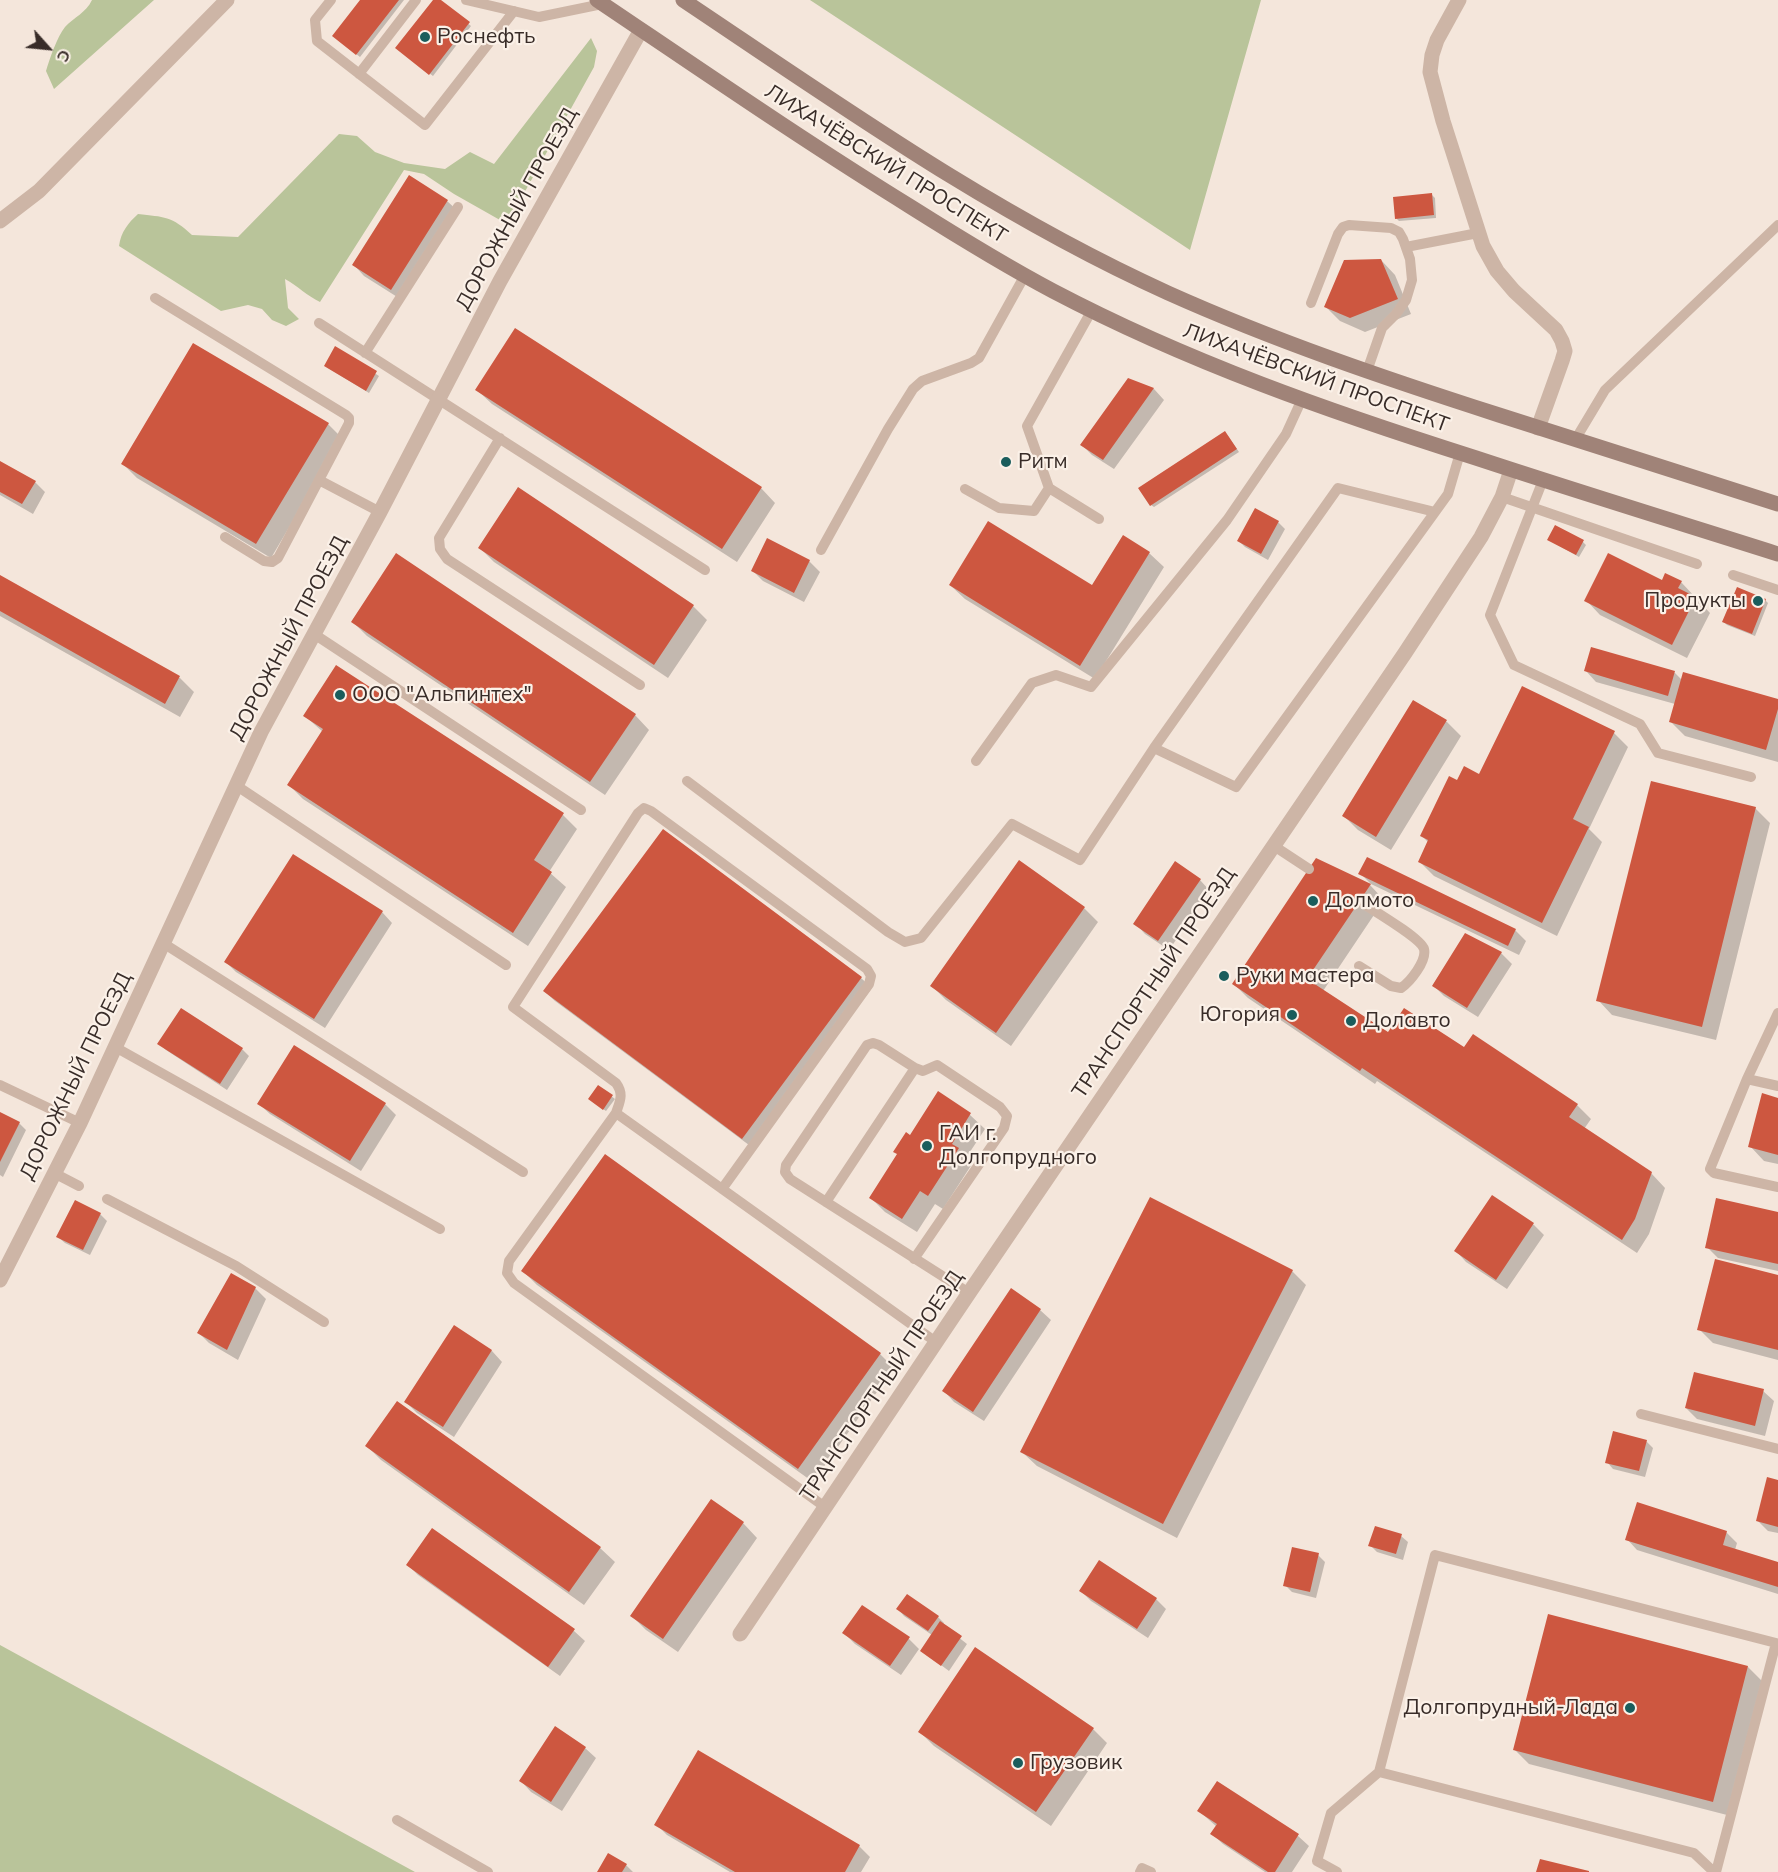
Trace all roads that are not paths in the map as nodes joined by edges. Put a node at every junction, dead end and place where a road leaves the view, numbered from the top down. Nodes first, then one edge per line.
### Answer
1 (227, 0) edge
2 (331, 0) edge
3 (416, 0) edge
4 (466, 0) edge
5 (683, 0) edge
6 (1459, 0) edge
7 (599, 2) edge
8 (514, 11) junction
9 (641, 30) junction
10 (359, 74) junction
11 (458, 207) dead end
12 (0, 221) edge
13 (1778, 225) edge
14 (1478, 233) junction
15 (1406, 247) junction
16 (1025, 275) junction
17 (154, 298) dead end
18 (1311, 303) dead end
19 (1092, 310) junction
20 (319, 323) dead end
21 (365, 352) junction
22 (1367, 371) junction
23 (1302, 399) junction
24 (439, 400) junction
25 (1538, 428) junction
26 (500, 438) junction
27 (1575, 440) junction
28 (1460, 453) junction
29 (1511, 470) junction
30 (319, 480) junction
31 (1543, 480) junction
32 (1049, 488) junction
33 (965, 489) dead end
34 (1502, 497) junction
35 (1778, 504) edge
36 (1532, 508) junction
37 (380, 512) junction
38 (1435, 512) junction
39 (1099, 519) dead end
40 (225, 537) dead end
41 (821, 550) dead end
42 (1778, 554) edge
43 (1697, 564) dead end
44 (705, 570) dead end
45 (1733, 575) dead end
46 (1778, 590) edge
47 (314, 634) junction
48 (640, 684) dead end
49 (1155, 748) junction
50 (976, 762) dead end
51 (1751, 777) dead end
52 (687, 781) dead end
53 (237, 786) junction
54 (581, 810) dead end
55 (1274, 846) junction
56 (1309, 869) dead end
57 (1359, 902) dead end
58 (163, 943) junction
59 (506, 965) dead end
60 (1359, 966) dead end
61 (1778, 1012) edge
62 (115, 1047) junction
63 (915, 1068) junction
64 (1747, 1079) junction
65 (0, 1085) edge
66 (1778, 1086) edge
67 (616, 1113) junction
68 (80, 1123) junction
69 (523, 1172) dead end
70 (54, 1173) junction
71 (79, 1186) dead end
72 (1778, 1187) edge
73 (722, 1189) junction
74 (107, 1199) dead end
75 (826, 1202) junction
76 (440, 1229) dead end
77 (914, 1259) junction
78 (0, 1280) edge
79 (969, 1293) junction
80 (324, 1322) dead end
81 (936, 1342) junction
82 (1641, 1414) dead end
83 (1778, 1449) edge
84 (825, 1507) junction
85 (740, 1634) dead end
86 (1379, 1772) junction
87 (397, 1820) dead end
88 (488, 1872) edge
89 (1140, 1872) edge
90 (1151, 1872) edge
91 (1337, 1872) edge
92 (1715, 1872) edge

1 - 12 street
2 - 10 lane
3 - 10 lane
4 - 8 lane
5 - 22 main road, ЛИХАЧЁВСКИЙ ПРОСПЕКТ
6 - 14 street
7 - 8 lane
7 - 9 main road, ЛИХАЧЁВСКИЙ ПРОСПЕКТ
8 - 10 lane
9 - 16 main road, ЛИХАЧЁВСКИЙ ПРОСПЕКТ
9 - 24 street, ДОРОЖНЫЙ ПРОЕЗД
11 - 21 lane
13 - 27 lane
14 - 15 lane
14 - 25 street
15 - 18 lane
15 - 22 lane
16 - 19 main road, ЛИХАЧЁВСКИЙ ПРОСПЕКТ
16 - 41 lane
17 - 30 lane
19 - 23 main road, ЛИХАЧЁВСКИЙ ПРОСПЕКТ
19 - 32 lane
20 - 21 lane
21 - 24 lane
22 - 25 main road, ЛИХАЧЁВСКИЙ ПРОСПЕКТ
23 - 28 main road, ЛИХАЧЁВСКИЙ ПРОСПЕКТ
23 - 50 lane
24 - 26 lane
24 - 37 street, ДОРОЖНЫЙ ПРОЕЗД
25 - 27 main road, ЛИХАЧЁВСКИЙ ПРОСПЕКТ
26 - 44 lane
26 - 48 lane
27 - 35 main road, ЛИХАЧЁВСКИЙ ПРОСПЕКТ
28 - 29 main road, ЛИХАЧЁВСКИЙ ПРОСПЕКТ
28 - 38 lane
29 - 31 main road, ЛИХАЧЁВСКИЙ ПРОСПЕКТ
29 - 34 street, ТРАНСПОРТНЫЙ ПРОЕЗД
30 - 37 lane
30 - 40 lane
31 - 36 lane
31 - 42 main road, ЛИХАЧЁВСКИЙ ПРОСПЕКТ
32 - 33 lane
32 - 39 lane
34 - 36 lane
34 - 55 street, ТРАНСПОРТНЫЙ ПРОЕЗД
36 - 43 lane
36 - 51 lane
37 - 47 street, ДОРОЖНЫЙ ПРОЕЗД
38 - 49 lane
38 - 49 lane
45 - 46 lane
47 - 53 street, ДОРОЖНЫЙ ПРОЕЗД
47 - 54 lane
49 - 52 lane
53 - 58 street, ДОРОЖНЫЙ ПРОЕЗД
53 - 59 lane
55 - 56 lane
55 - 79 street, ТРАНСПОРТНЫЙ ПРОЕЗД
57 - 60 lane
58 - 62 street, ДОРОЖНЫЙ ПРОЕЗД
58 - 69 lane
61 - 64 lane
62 - 68 street, ДОРОЖНЫЙ ПРОЕЗД
62 - 76 lane
63 - 75 lane
63 - 75 lane
63 - 77 lane
64 - 66 lane
64 - 72 lane
65 - 68 lane
67 - 73 lane
67 - 73 lane
67 - 84 lane
68 - 70 street, ДОРОЖНЫЙ ПРОЕЗД
70 - 71 lane
70 - 78 street, ДОРОЖНЫЙ ПРОЕЗД
73 - 81 lane
74 - 80 lane
75 - 77 lane
77 - 79 lane
79 - 81 street, ТРАНСПОРТНЫЙ ПРОЕЗД
81 - 84 street, ТРАНСПОРТНЫЙ ПРОЕЗД
82 - 83 lane
84 - 85 street, ТРАНСПОРТНЫЙ ПРОЕЗД
86 - 91 lane
86 - 92 lane
86 - 92 lane
87 - 88 lane
89 - 90 lane

